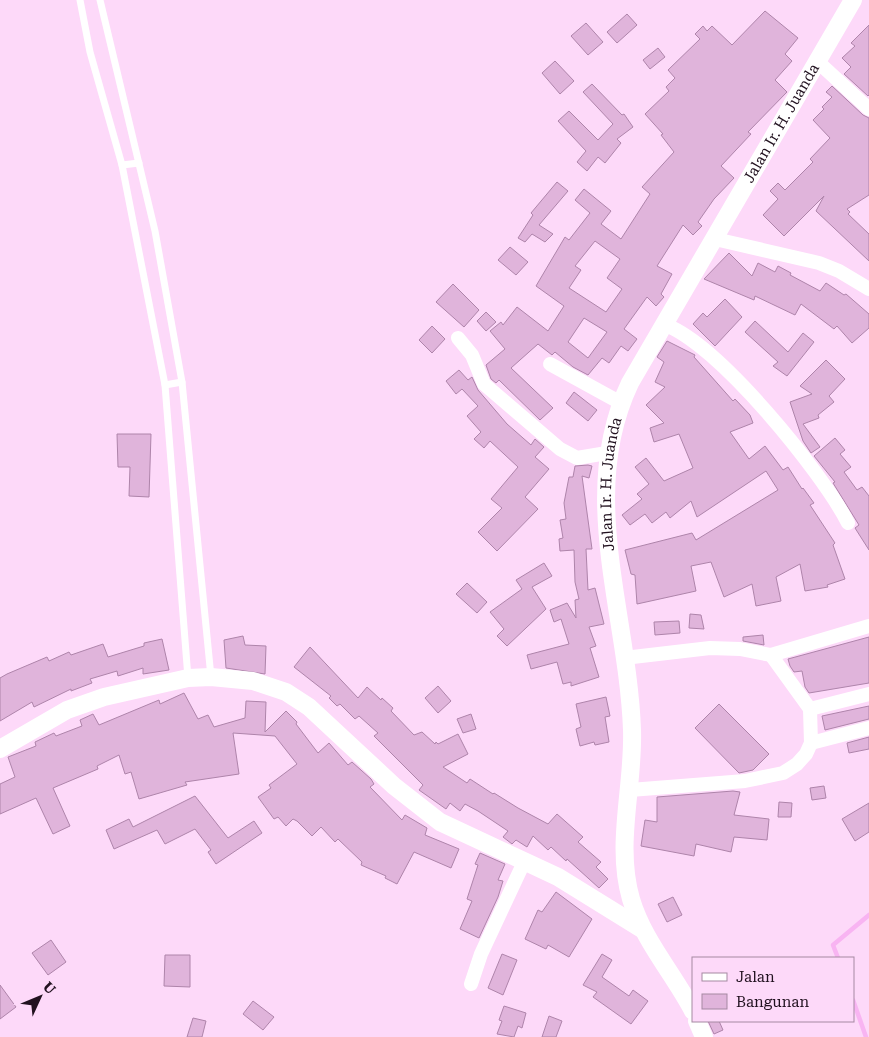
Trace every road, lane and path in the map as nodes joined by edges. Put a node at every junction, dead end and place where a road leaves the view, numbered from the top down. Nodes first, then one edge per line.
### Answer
1 (80, 0) edge
2 (100, 0) edge
3 (853, 0) edge
4 (817, 61) junction
5 (869, 109) edge
6 (139, 163) junction
7 (122, 165) junction
8 (715, 239) junction
9 (869, 289) edge
10 (663, 324) junction
11 (458, 338) dead end
12 (550, 364) dead end
13 (182, 382) junction
14 (165, 385) junction
15 (621, 403) junction
16 (607, 453) junction
17 (848, 523) dead end
18 (869, 626) edge
19 (771, 655) junction
20 (624, 658) junction
21 (211, 677) junction
22 (188, 678) junction
23 (869, 694) edge
24 (810, 709) junction
25 (869, 728) edge
26 (811, 743) junction
27 (0, 749) edge
28 (630, 790) junction
29 (525, 860) junction
30 (642, 929) junction
31 (471, 984) dead end
32 (692, 1009) edge
33 (697, 1022) edge
34 (704, 1037) edge

1 - 7 lane
2 - 6 lane
3 - 4 street, Jalan Ir. H. Juanda
4 - 5 street
4 - 8 street, Jalan Ir. H. Juanda
6 - 7 lane
6 - 13 lane
7 - 14 lane
8 - 9 street
8 - 10 street, Jalan Ir. H. Juanda
10 - 15 street, Jalan Ir. H. Juanda
10 - 17 street
11 - 16 street
12 - 15 street
13 - 14 lane
13 - 21 lane
14 - 22 lane
15 - 16 street, Jalan Ir. H. Juanda
16 - 20 street, Jalan Ir. H. Juanda
18 - 19 street
19 - 20 street
19 - 24 street
20 - 28 street, Jalan Ir. H. Juanda
21 - 22 street
21 - 29 street
22 - 27 street
23 - 24 street
24 - 26 street
25 - 26 street
26 - 28 street
28 - 30 street, Jalan Ir. H. Juanda
29 - 30 street
29 - 31 street
30 - 32 street, Jalan Ir. H. Juanda
33 - 34 street

